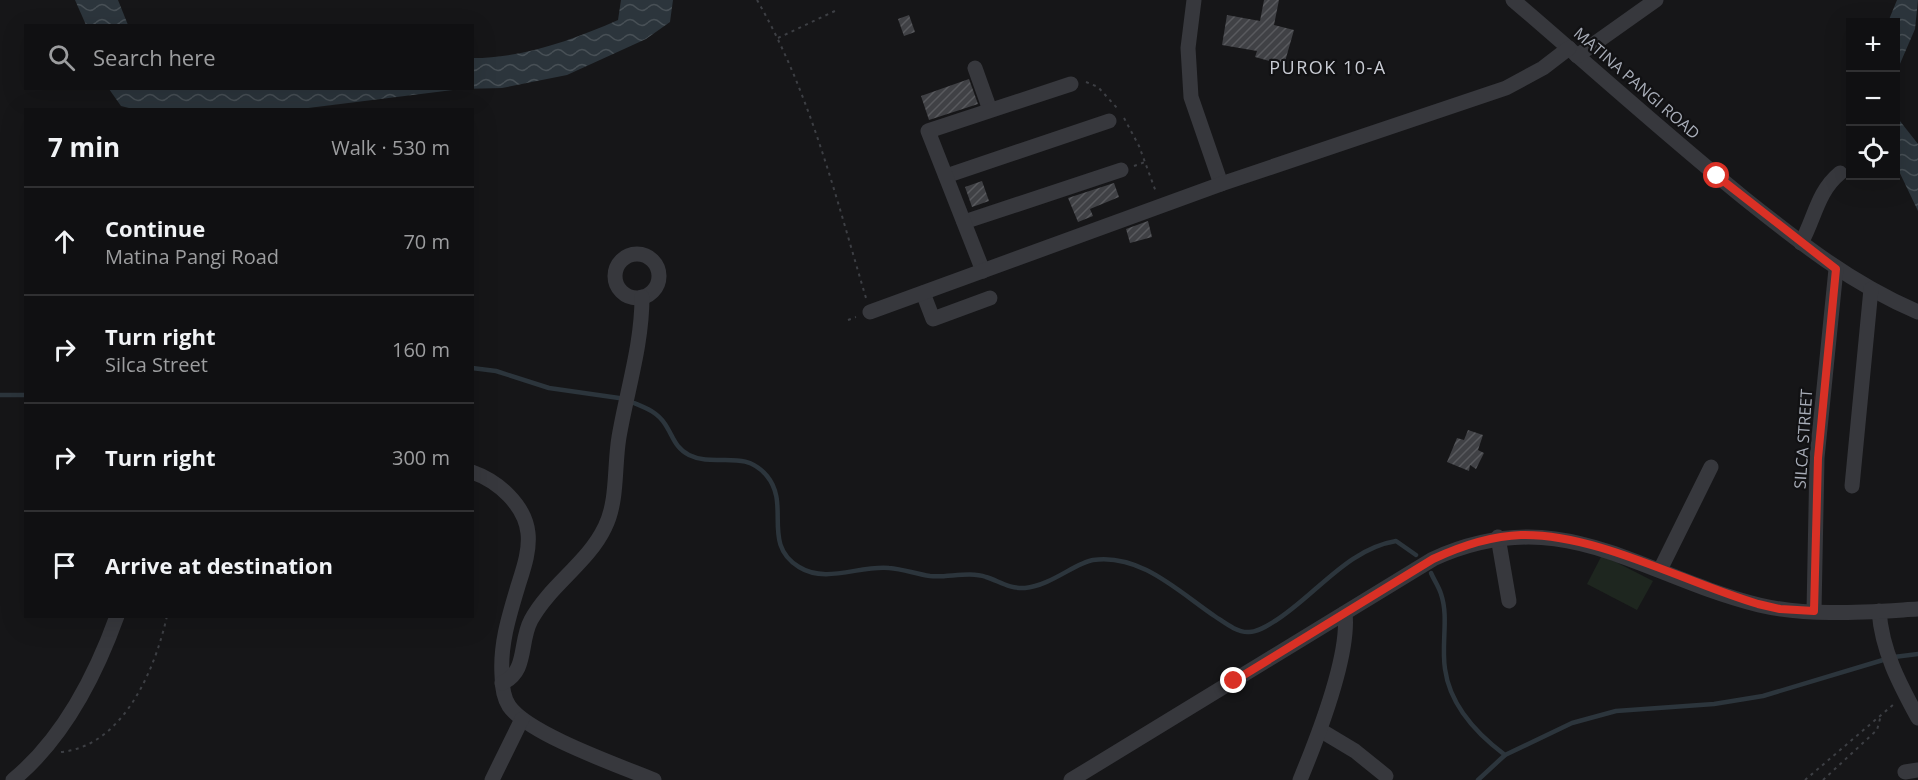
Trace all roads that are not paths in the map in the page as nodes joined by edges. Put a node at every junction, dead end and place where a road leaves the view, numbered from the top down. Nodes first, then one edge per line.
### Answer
1 (1194, 0) edge
2 (1513, 0) edge
3 (1656, 0) edge
4 (1573, 52) junction
5 (975, 68) dead end
6 (1071, 84) road end
7 (990, 110) junction
8 (1117, 116) road end
9 (1121, 170) dead end
10 (1840, 173) dead end
11 (946, 176) junction
12 (1221, 184) junction
13 (964, 222) junction
14 (1801, 243) junction
15 (1836, 269) junction
16 (983, 271) junction
17 (1871, 289) junction
18 (923, 293) junction
19 (642, 297) dead end
20 (990, 298) dead end
21 (870, 312) road end
22 (1918, 312) edge
23 (1711, 467) dead end
24 (474, 473) edge
25 (1852, 486) dead end
26 (1498, 537) junction
27 (1660, 570) junction
28 (1509, 601) dead end
29 (1918, 609) edge
30 (1814, 611) junction
31 (1879, 611) junction
32 (1345, 613) junction
33 (116, 618) edge
34 (502, 683) junction
35 (522, 718) junction
36 (1918, 718) edge
37 (1320, 730) junction
38 (1386, 776) dead end
39 (15, 779) edge
40 (492, 780) edge
41 (654, 780) edge
42 (1071, 780) edge
43 (1300, 780) edge

1 - 12 street
2 - 4 street, MATINA PANGI ROAD
3 - 4 street
4 - 12 street
4 - 14 street, MATINA PANGI ROAD
5 - 7 street
6 - 7 street
7 - 11 street
8 - 11 street
9 - 13 street
10 - 14 street
11 - 13 street
12 - 16 street
13 - 16 street
14 - 15 street, MATINA PANGI ROAD
15 - 17 street, MATINA PANGI ROAD
15 - 30 street, SILCA STREET
16 - 18 street
17 - 22 street, MATINA PANGI ROAD
17 - 25 street
18 - 20 street
18 - 21 street
19 - 34 street
23 - 27 street
24 - 34 street
26 - 27 street
26 - 28 street
26 - 32 street
27 - 30 street
29 - 31 street
30 - 31 street
31 - 36 street
32 - 37 street
32 - 42 street
33 - 39 street
34 - 35 street
35 - 40 street
35 - 41 street
37 - 38 street
37 - 43 street

